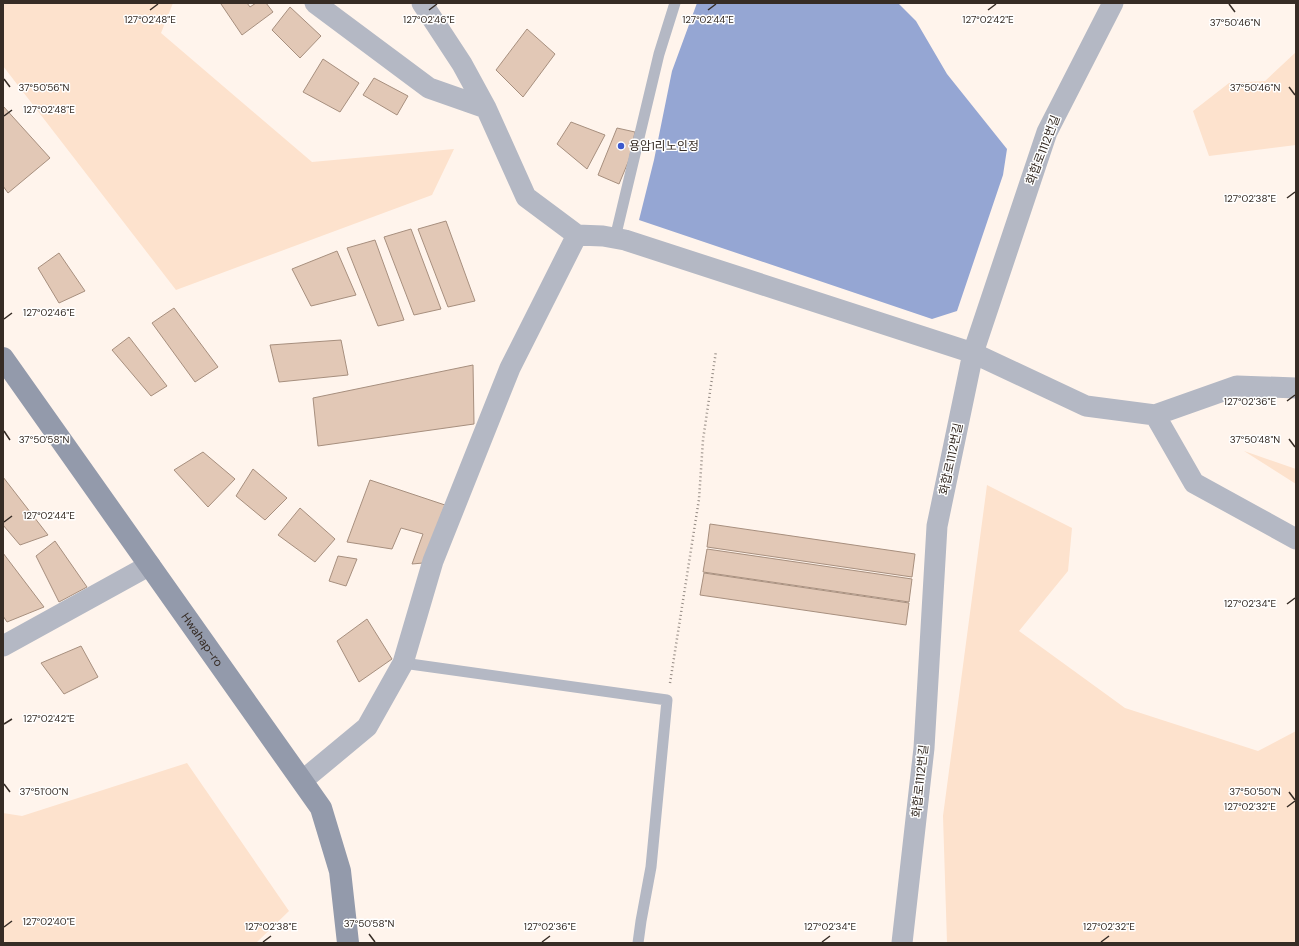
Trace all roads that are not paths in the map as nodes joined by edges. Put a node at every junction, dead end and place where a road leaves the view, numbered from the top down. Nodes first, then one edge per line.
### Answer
1 (315, 3) edge
2 (422, 3) edge
3 (675, 3) edge
4 (1113, 3) edge
5 (486, 108) junction
6 (577, 235) junction
7 (616, 238) junction
8 (973, 353) junction
9 (3, 358) edge
10 (1296, 388) edge
11 (1155, 415) junction
12 (1296, 539) edge
13 (150, 565) junction
14 (3, 646) edge
15 (403, 664) junction
16 (302, 781) junction
17 (348, 943) edge
18 (638, 943) edge
19 (902, 943) edge

1 - 5 street
2 - 5 street
3 - 7 lane
4 - 8 street, 화합로1112번길
5 - 6 street
6 - 7 street
6 - 15 street
7 - 8 street
8 - 11 street
8 - 19 street, 화합로1112번길
9 - 13 main road, Hwahap-ro
10 - 11 street
11 - 12 street
13 - 14 street
13 - 16 main road, Hwahap-ro
15 - 16 street
15 - 18 lane
16 - 17 main road, Hwahap-ro

